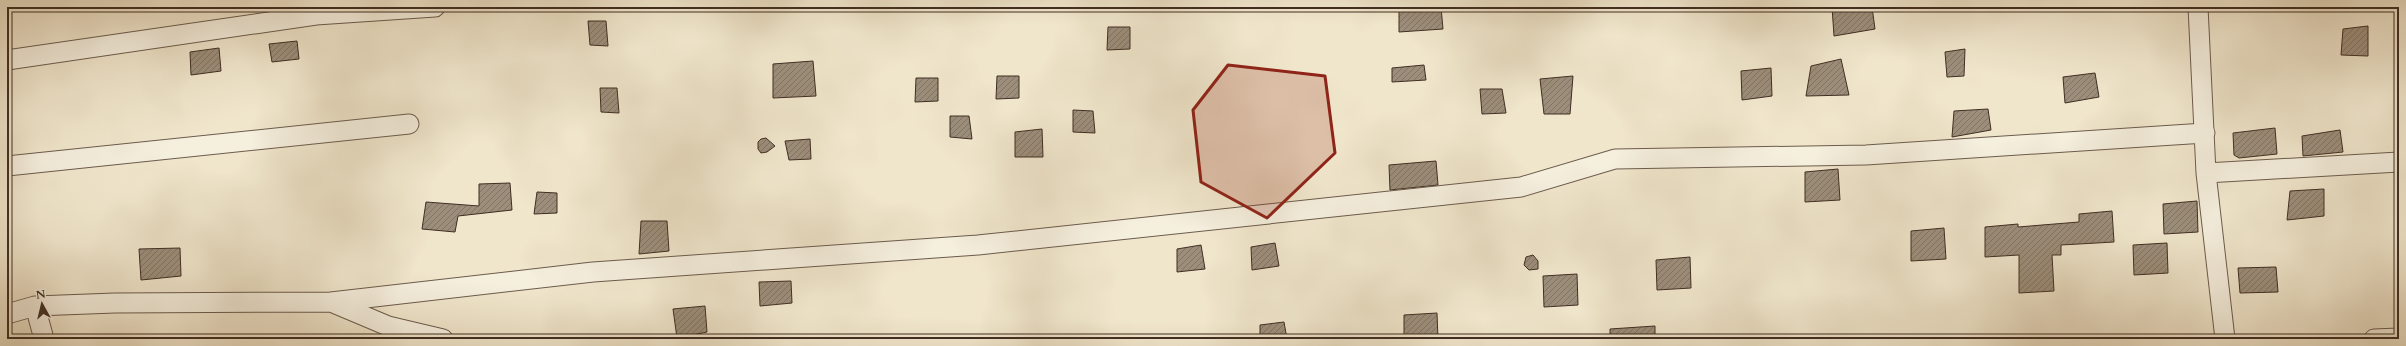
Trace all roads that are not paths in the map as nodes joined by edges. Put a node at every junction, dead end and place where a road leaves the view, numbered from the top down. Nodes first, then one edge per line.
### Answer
1 (435, 7) edge
2 (2198, 7) edge
3 (7, 60) edge
4 (409, 124) dead end
5 (2205, 133) junction
6 (2399, 162) edge
7 (7, 166) edge
8 (2206, 173) junction
9 (331, 302) junction
10 (35, 306) junction
11 (7, 314) edge
12 (2399, 338) edge
13 (44, 339) edge
14 (443, 339) edge
15 (2225, 339) edge
16 (2374, 339) edge

1 - 3 street
2 - 5 street
4 - 7 street
5 - 8 street
5 - 9 street
6 - 8 street
8 - 15 street
9 - 10 street
9 - 14 street
10 - 11 street
10 - 13 street
12 - 16 street

